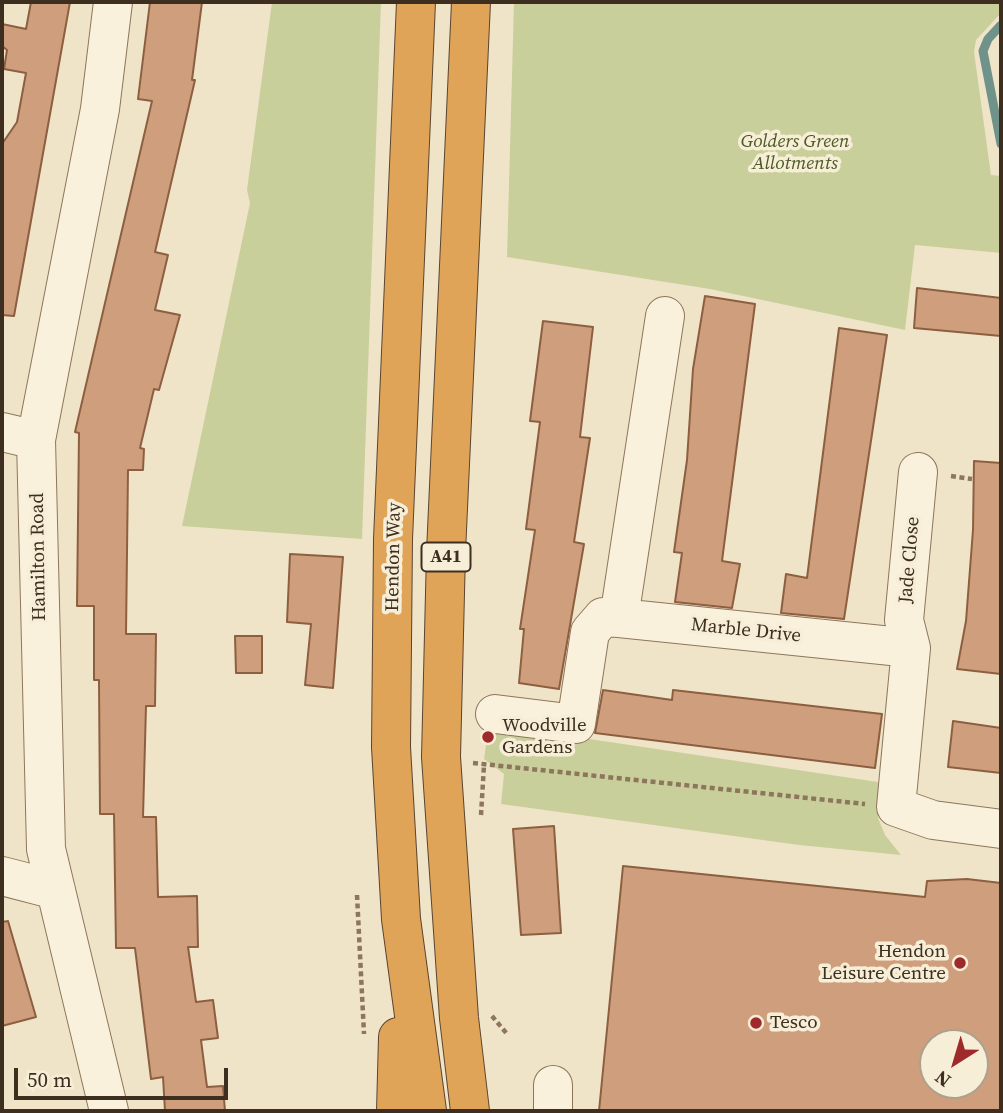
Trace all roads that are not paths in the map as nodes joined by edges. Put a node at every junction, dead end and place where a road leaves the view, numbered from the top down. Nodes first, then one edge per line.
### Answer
1 (113, 2) edge
2 (416, 2) edge
3 (471, 2) edge
4 (665, 316) dead end
5 (19, 436) edge
6 (918, 472) dead end
7 (619, 618) junction
8 (911, 648) junction
9 (495, 714) dead end
10 (1001, 829) edge
11 (2, 876) edge
12 (56, 890) junction
13 (401, 919) junction
14 (109, 1111) edge
15 (396, 1111) edge
16 (428, 1111) edge
17 (470, 1111) edge

1 - 5 street, Hamilton Road
2 - 13 highway, Hendon Way / A41
3 - 17 highway, A41
4 - 7 street
5 - 12 street, Hamilton Road
6 - 8 street, Jade Close
7 - 8 street, Marble Drive
7 - 9 street
8 - 10 street
11 - 12 street
12 - 14 street, Hamilton Road
13 - 15 highway, A41
13 - 16 highway, Hendon Way / A41

